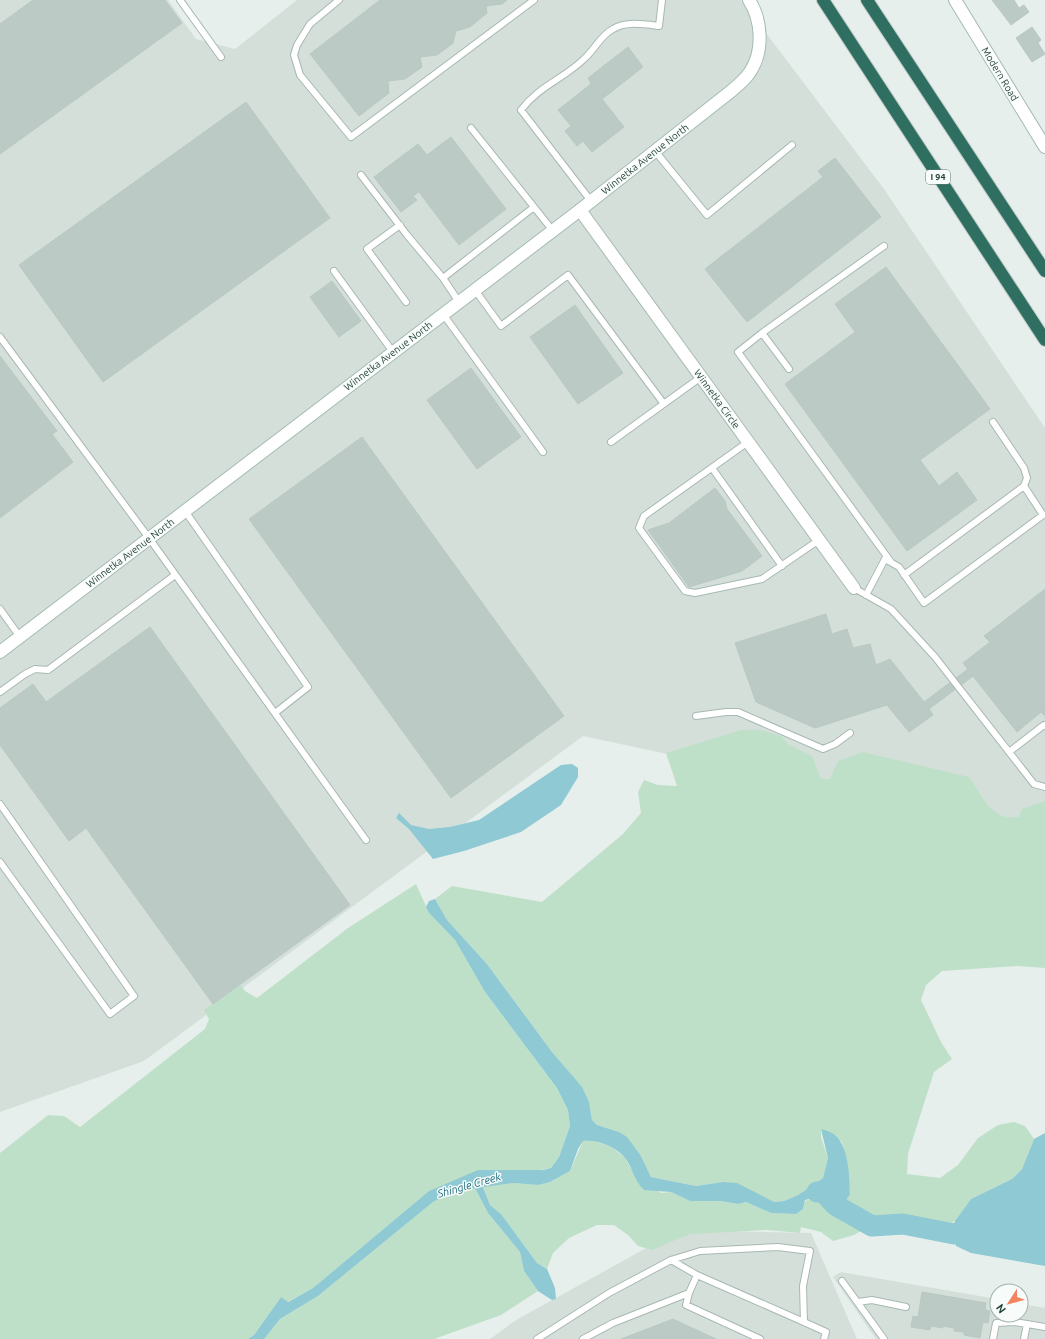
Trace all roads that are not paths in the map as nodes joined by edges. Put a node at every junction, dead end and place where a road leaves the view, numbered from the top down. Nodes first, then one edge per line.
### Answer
1 (180, 0) edge
2 (339, 0) edge
3 (534, 0) edge
4 (662, 0) edge
5 (750, 0) edge
6 (823, 0) edge
7 (867, 0) edge
8 (955, 0) edge
9 (221, 57) dead end
10 (471, 128) dead end
11 (792, 145) dead end
12 (1045, 147) edge
13 (655, 151) junction
14 (361, 175) dead end
15 (591, 201) junction
16 (534, 207) junction
17 (580, 210) junction
18 (400, 225) junction
19 (553, 231) junction
20 (884, 246) dead end
21 (334, 271) dead end
22 (1045, 271) edge
23 (443, 278) junction
24 (475, 290) junction
25 (406, 302) dead end
26 (459, 302) junction
27 (443, 314) junction
28 (762, 334) junction
29 (0, 337) edge
30 (1045, 340) edge
31 (393, 352) junction
32 (789, 369) dead end
33 (701, 377) junction
34 (664, 404) junction
35 (993, 422) dead end
36 (611, 442) dead end
37 (748, 442) junction
38 (543, 452) dead end
39 (712, 468) junction
40 (1024, 486) junction
41 (185, 511) junction
42 (149, 538) junction
43 (819, 540) junction
44 (892, 563) junction
45 (782, 566) junction
46 (175, 575) junction
47 (904, 575) junction
48 (854, 588) joint
49 (866, 595) junction
50 (0, 610) edge
51 (20, 636) junction
52 (0, 652) edge
53 (0, 692) edge
54 (275, 713) junction
55 (696, 716) dead end
56 (1045, 726) edge
57 (850, 732) dead end
58 (1009, 752) junction
59 (1045, 786) edge
60 (0, 804) edge
61 (366, 840) dead end
62 (0, 862) edge
63 (671, 1260) junction
64 (697, 1275) junction
65 (842, 1281) dead end
66 (690, 1293) junction
67 (858, 1302) junction
68 (906, 1307) dead end
69 (804, 1322) junction
70 (1027, 1324) junction
71 (1045, 1327) edge
72 (537, 1339) edge
73 (583, 1339) edge
74 (760, 1339) edge
75 (824, 1339) edge
76 (884, 1339) edge
77 (992, 1339) edge
78 (1024, 1339) edge

1 - 9 lane
2 - 3 lane
4 - 15 lane
5 - 13 street, Winnetka Avenue North
6 - 30 highway, I 94
7 - 22 highway
8 - 12 street, Modern Road
10 - 16 lane
11 - 13 lane
13 - 15 street, Winnetka Avenue North
14 - 18 lane
15 - 17 street, Winnetka Avenue North
16 - 19 lane
16 - 23 lane
17 - 19 street, Winnetka Avenue North
17 - 33 street, Winnetka Circle
18 - 23 lane
18 - 25 lane
19 - 24 street, Winnetka Avenue North
20 - 28 lane
21 - 31 lane
23 - 26 lane
24 - 26 street, Winnetka Avenue North
24 - 34 lane
26 - 27 street, Winnetka Avenue North
27 - 31 street, Winnetka Avenue North
27 - 38 lane
28 - 32 lane
28 - 44 lane
29 - 42 lane
31 - 41 street, Winnetka Avenue North
33 - 34 lane
33 - 37 street, Winnetka Circle
34 - 36 lane
35 - 40 lane
37 - 39 lane
37 - 43 street, Winnetka Circle
39 - 45 lane
39 - 45 lane
40 - 47 lane
40 - 47 lane
41 - 42 street, Winnetka Avenue North
41 - 54 lane
42 - 46 lane
42 - 51 street, Winnetka Avenue North
43 - 45 lane
43 - 48 street, Winnetka Circle
44 - 47 lane
44 - 49 lane
46 - 53 lane
46 - 54 lane
48 - 49 lane
49 - 58 lane
50 - 51 lane
51 - 52 street, Winnetka Avenue North
54 - 61 lane
55 - 57 lane
56 - 58 lane
58 - 59 lane
60 - 62 lane
63 - 64 lane
63 - 69 lane
63 - 72 lane
64 - 66 lane
64 - 69 lane
65 - 67 lane
66 - 73 lane
66 - 74 lane
67 - 68 lane
67 - 76 lane
69 - 75 lane
70 - 71 lane
70 - 77 lane
70 - 78 lane

